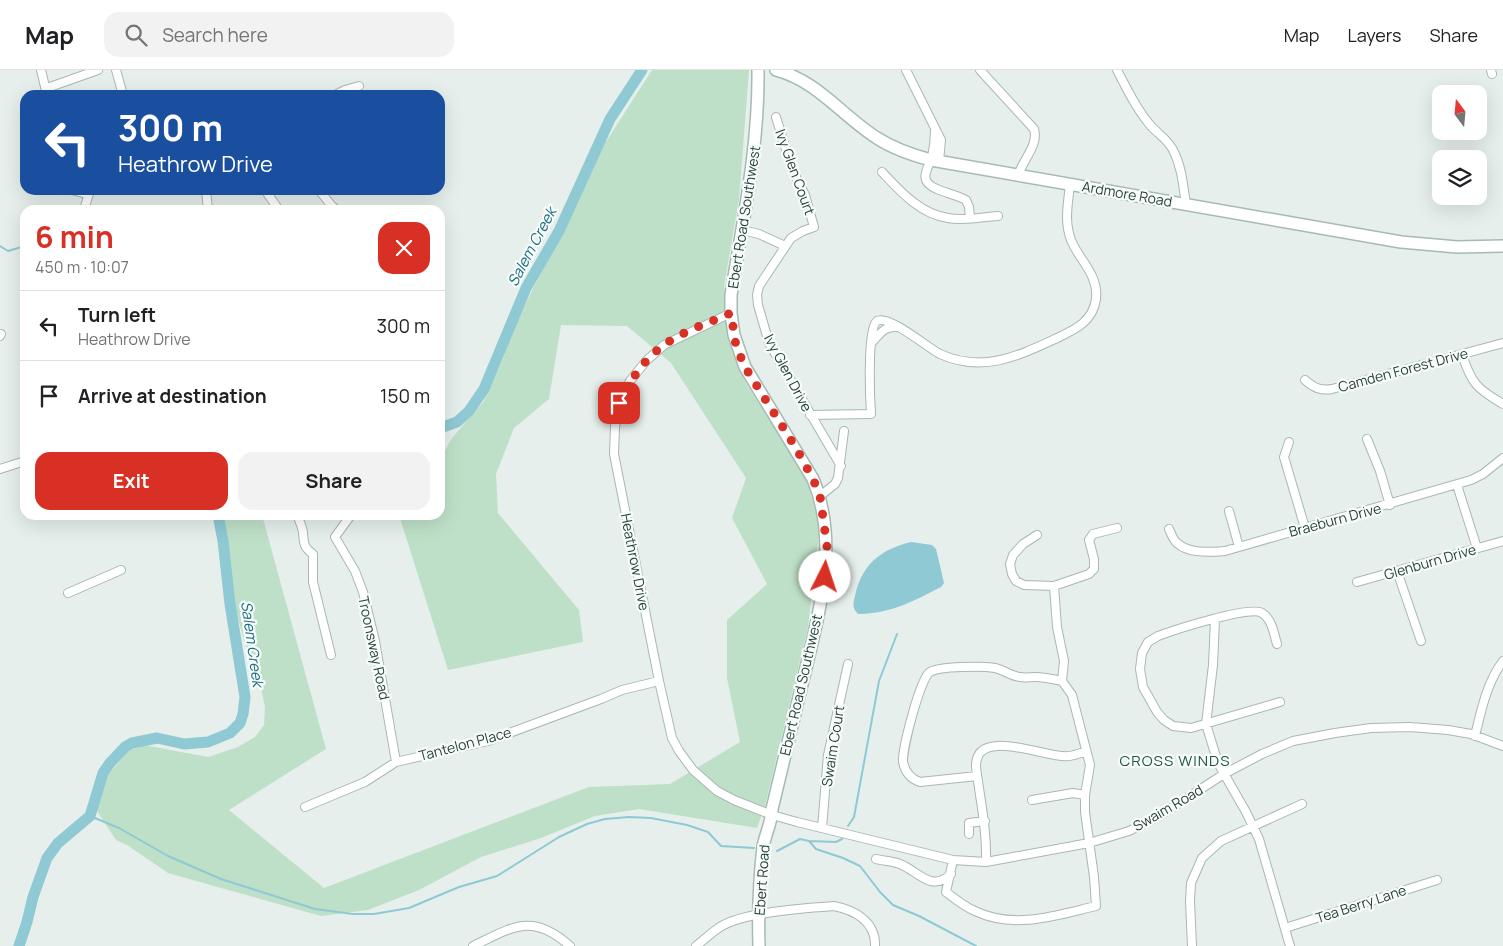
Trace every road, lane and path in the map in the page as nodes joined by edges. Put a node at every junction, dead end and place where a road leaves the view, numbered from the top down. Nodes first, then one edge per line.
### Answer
1 (41, 70) edge
2 (98, 70) edge
3 (116, 70) edge
4 (758, 70) edge
5 (776, 70) edge
6 (906, 70) edge
7 (980, 70) edge
8 (1117, 70) edge
9 (359, 86) dead end
10 (47, 90) edge
11 (49, 90) edge
12 (122, 90) edge
13 (345, 90) edge
14 (776, 117) dead end
15 (935, 160) junction
16 (882, 172) dead end
17 (1018, 176) junction
18 (1070, 184) junction
19 (323, 195) edge
20 (1186, 204) junction
21 (331, 205) edge
22 (998, 216) dead end
23 (970, 218) junction
24 (814, 227) joint
25 (742, 230) junction
26 (786, 246) junction
27 (1503, 246) edge
28 (731, 313) junction
29 (1503, 343) edge
30 (1462, 354) junction
31 (1305, 380) dead end
32 (1503, 404) edge
33 (810, 415) junction
34 (844, 431) dead end
35 (1367, 439) dead end
36 (1289, 442) dead end
37 (1503, 458) edge
38 (20, 463) edge
39 (840, 466) junction
40 (0, 469) edge
41 (1458, 485) junction
42 (820, 496) junction
43 (1390, 505) junction
44 (1229, 511) dead end
45 (300, 520) edge
46 (347, 520) edge
47 (1118, 528) dead end
48 (1305, 528) junction
49 (1169, 529) dead end
50 (1037, 535) dead end
51 (1503, 542) edge
52 (1239, 547) junction
53 (1477, 548) junction
54 (121, 570) dead end
55 (1397, 571) junction
56 (1357, 582) dead end
57 (1054, 586) junction
58 (68, 593) dead end
59 (1215, 619) junction
60 (1421, 641) dead end
61 (1277, 644) dead end
62 (331, 655) dead end
63 (1503, 661) edge
64 (848, 664) dead end
65 (658, 681) junction
66 (1062, 681) junction
67 (1280, 702) dead end
68 (1206, 724) junction
69 (1475, 736) junction
70 (1503, 746) edge
71 (1086, 751) junction
72 (396, 762) junction
73 (1224, 774) junction
74 (977, 776) junction
75 (1085, 795) junction
76 (1032, 800) dead end
77 (1302, 804) dead end
78 (305, 807) dead end
79 (772, 815) junction
80 (984, 821) junction
81 (797, 822) joint
82 (1253, 827) junction
83 (822, 828) junction
84 (969, 834) dead end
85 (1089, 843) junction
86 (876, 859) dead end
87 (953, 860) junction
88 (986, 862) junction
89 (951, 874) junction
90 (1437, 880) dead end
91 (758, 914) junction
92 (1285, 928) junction
93 (473, 946) edge
94 (570, 946) edge
95 (696, 946) edge
96 (759, 946) edge
97 (875, 946) edge
98 (1192, 946) edge
99 (1290, 946) edge

1 - 10 street
2 - 11 street
3 - 12 street
4 - 25 main road, Ebert Road Southwest
5 - 15 main road, Ardmore Road
6 - 15 street
7 - 17 street
8 - 20 street
9 - 13 street
14 - 24 street, Ivy Glen Court
15 - 17 main road, Ardmore Road
15 - 23 street
16 - 23 street
17 - 18 main road, Ardmore Road
18 - 20 main road, Ardmore Road
18 - 33 street
19 - 21 street
20 - 27 main road, Ardmore Road
22 - 23 street
24 - 26 street, Ivy Glen Drive
25 - 26 street
25 - 28 main road, Ebert Road Southwest
26 - 33 street, Ivy Glen Drive
28 - 42 main road, Ebert Road Southwest
28 - 65 street, Heathrow Drive
29 - 30 street, Camden Forest Drive
30 - 31 street, Camden Forest Drive
30 - 32 street
33 - 39 street, Ivy Glen Drive
34 - 39 street
35 - 43 street
36 - 48 street
37 - 41 street, Braeburn Drive
38 - 40 street
39 - 42 street
41 - 43 street, Braeburn Drive
41 - 53 street
42 - 79 main road, Ebert Road Southwest
43 - 48 street, Braeburn Drive
44 - 52 street
45 - 62 street
46 - 72 street, Troonsway Road
47 - 57 street
48 - 52 street, Braeburn Drive
49 - 52 street, Braeburn Drive
50 - 57 street
51 - 53 street, Glenburn Drive
53 - 55 street, Glenburn Drive
54 - 58 street
55 - 56 street, Glenburn Drive
55 - 60 street
57 - 66 street
59 - 61 street
59 - 68 street
59 - 68 street
63 - 69 street
64 - 83 street, Swaim Court
65 - 72 street, Tantelon Place
65 - 79 street, Heathrow Drive
66 - 71 street
66 - 74 street
67 - 68 street
68 - 73 street
69 - 70 street, Swaim Road
69 - 73 street, Swaim Road
71 - 74 street
71 - 75 street
72 - 78 street, Tantelon Place
73 - 82 street
73 - 85 street, Swaim Road
74 - 80 street
75 - 76 street
75 - 85 street
77 - 82 street
79 - 81 street, Heathrow Drive
79 - 91 main road, Ebert Road
80 - 84 street
80 - 88 street
81 - 83 street, Swaim Road
82 - 92 street
82 - 98 street
83 - 87 street, Swaim Road
85 - 88 street, Swaim Road
85 - 89 street
86 - 89 street
87 - 88 street, Swaim Road
87 - 89 street
90 - 92 street, Tea Berry Lane
91 - 95 street
91 - 96 main road, Ebert Road
91 - 97 street
92 - 99 street
93 - 94 street

